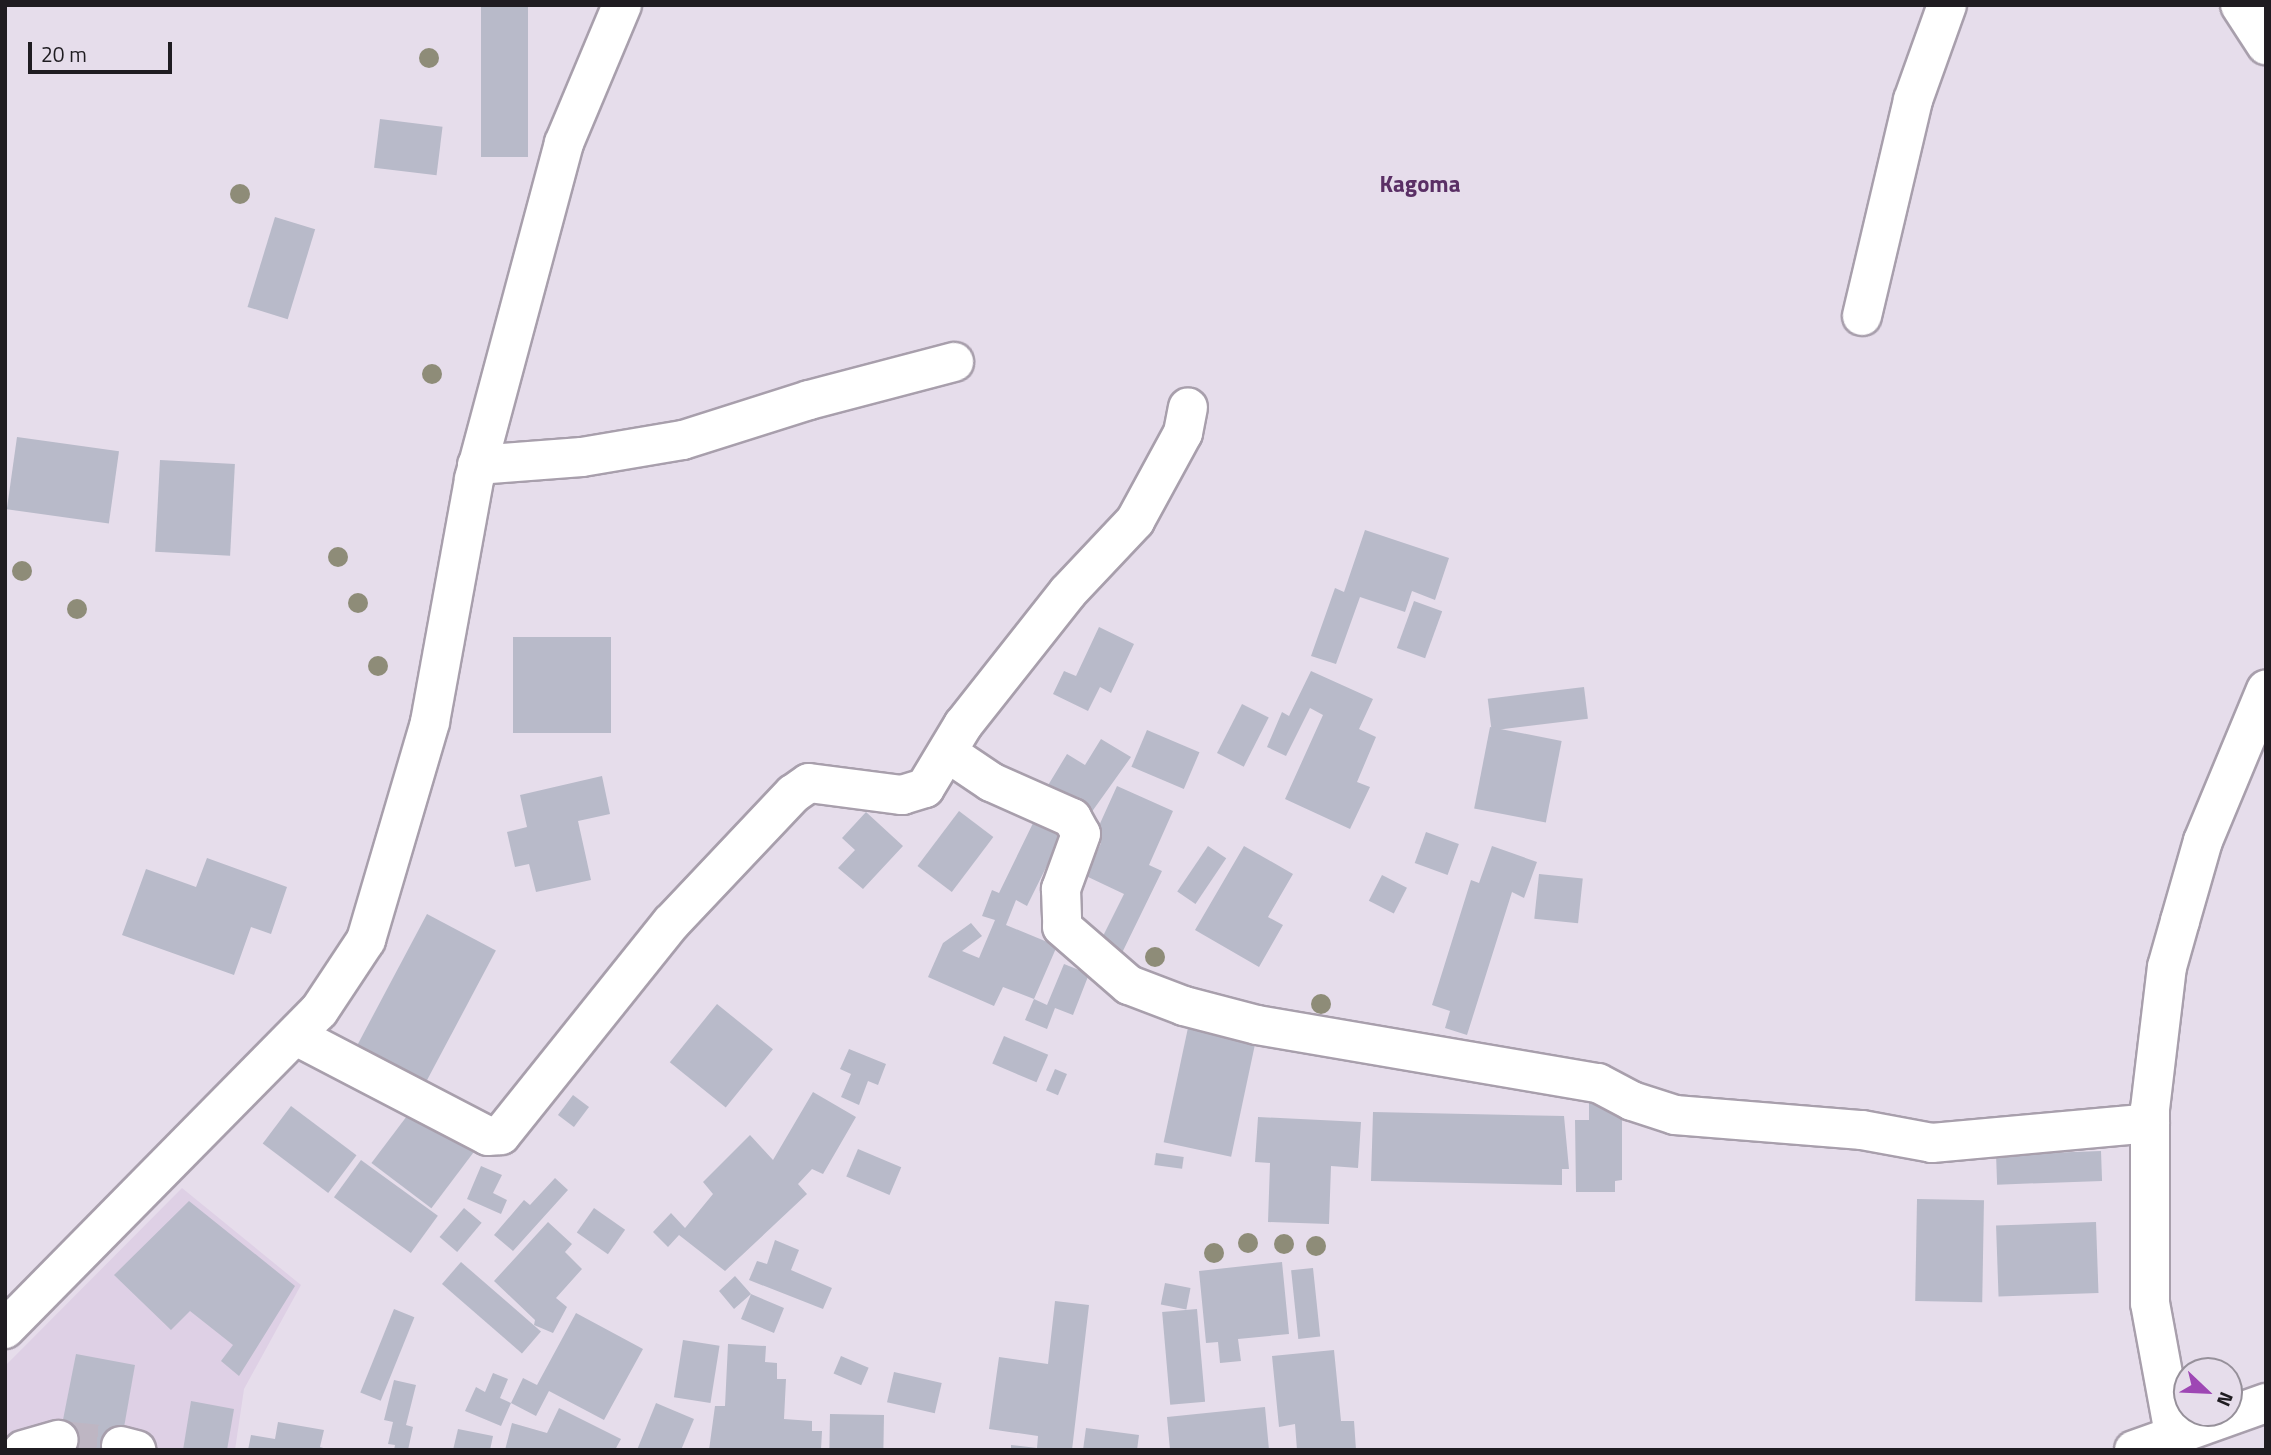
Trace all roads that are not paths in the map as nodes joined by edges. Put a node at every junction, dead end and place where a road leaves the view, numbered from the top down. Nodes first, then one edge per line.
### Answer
1 (622, 5) edge
2 (1947, 5) edge
3 (2241, 5) edge
4 (2266, 46) edge
5 (1862, 316) dead end
6 (954, 362) dead end
7 (1188, 407) dead end
8 (477, 465) junction
9 (2266, 690) edge
10 (948, 753) junction
11 (296, 1036) junction
12 (2150, 1123) junction
13 (5, 1329) edge
14 (2266, 1403) edge
15 (59, 1440) tunnel mouth
16 (2176, 1443) edge
17 (23, 1450) edge
18 (2134, 1450) edge

1 - 8 street
2 - 5 street
3 - 4 street
6 - 8 street
7 - 10 street
8 - 11 street
9 - 12 street
10 - 11 street
10 - 12 street
11 - 13 street
12 - 16 street
14 - 16 street
15 - 17 street
16 - 18 street

